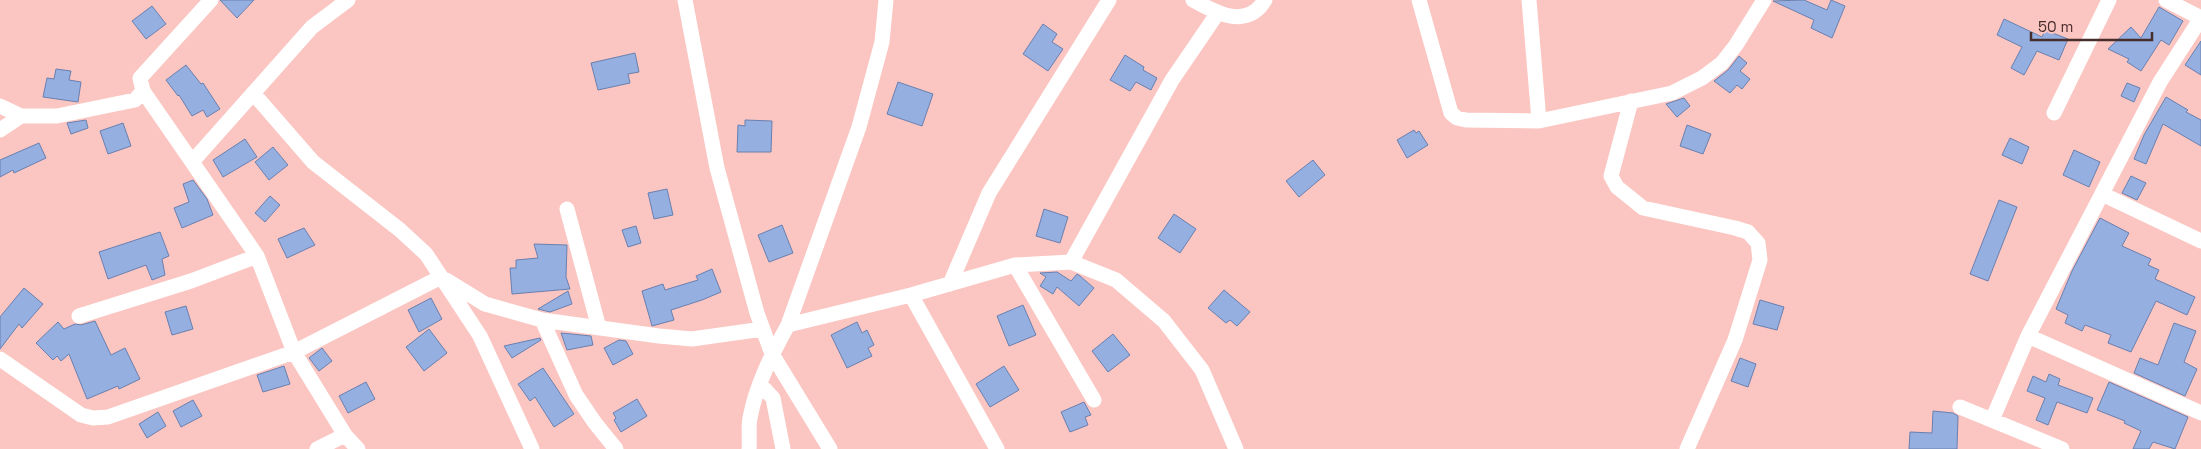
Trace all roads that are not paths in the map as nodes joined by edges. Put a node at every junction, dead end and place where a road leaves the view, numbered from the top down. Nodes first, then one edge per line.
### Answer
1 (211, 0) edge
2 (348, 0) edge
3 (685, 0) edge
4 (886, 0) edge
5 (1109, 0) edge
6 (1193, 0) edge
7 (1265, 0) edge
8 (1419, 0) edge
9 (1530, 0) edge
10 (1764, 0) edge
11 (2110, 0) edge
12 (2166, 0) edge
13 (1217, 14) junction
14 (2201, 18) edge
15 (143, 91) junction
16 (253, 93) junction
17 (1631, 101) junction
18 (0, 106) edge
19 (2054, 113) dead end
20 (21, 116) junction
21 (1539, 121) junction
22 (0, 130) edge
23 (192, 162) junction
24 (2102, 194) junction
25 (567, 209) dead end
26 (2201, 241) edge
27 (257, 256) junction
28 (1071, 262) junction
29 (1015, 266) junction
30 (441, 277) junction
31 (950, 284) junction
32 (911, 296) junction
33 (79, 316) dead end
34 (542, 320) junction
35 (788, 325) junction
36 (599, 328) junction
37 (763, 329) junction
38 (2028, 336) junction
39 (294, 352) junction
40 (772, 354) junction
41 (0, 359) edge
42 (760, 384) junction
43 (1094, 400) dead end
44 (1960, 407) dead end
45 (2201, 413) edge
46 (1992, 420) junction
47 (345, 434) junction
48 (317, 449) edge
49 (358, 449) edge
50 (532, 449) edge
51 (616, 449) edge
52 (749, 449) edge
53 (783, 449) edge
54 (830, 449) edge
55 (997, 449) edge
56 (1236, 449) edge
57 (1687, 449) edge
58 (2062, 449) edge

1 - 15 street
2 - 16 street
3 - 37 street
4 - 35 street
5 - 31 street
6 - 13 street
7 - 13 street
8 - 21 street
9 - 21 street
10 - 17 street
11 - 19 street
12 - 14 street
13 - 28 street
14 - 24 street
15 - 20 street
15 - 23 street
16 - 23 street
16 - 30 street
17 - 21 street
17 - 57 street
18 - 20 street
20 - 22 street
23 - 27 street
24 - 26 street
24 - 38 street
25 - 36 street
27 - 33 street
27 - 39 street
28 - 29 street
28 - 56 street
29 - 31 street
29 - 43 street
30 - 34 street
30 - 39 street
30 - 50 street
31 - 32 street
32 - 35 street
32 - 55 street
34 - 36 street
34 - 51 street
35 - 40 street
36 - 37 street
37 - 40 street
38 - 45 street
38 - 46 street
39 - 41 street
39 - 47 street
40 - 42 street
40 - 54 street
42 - 52 street
42 - 53 street
44 - 46 street
46 - 58 street
47 - 48 street
47 - 49 street

